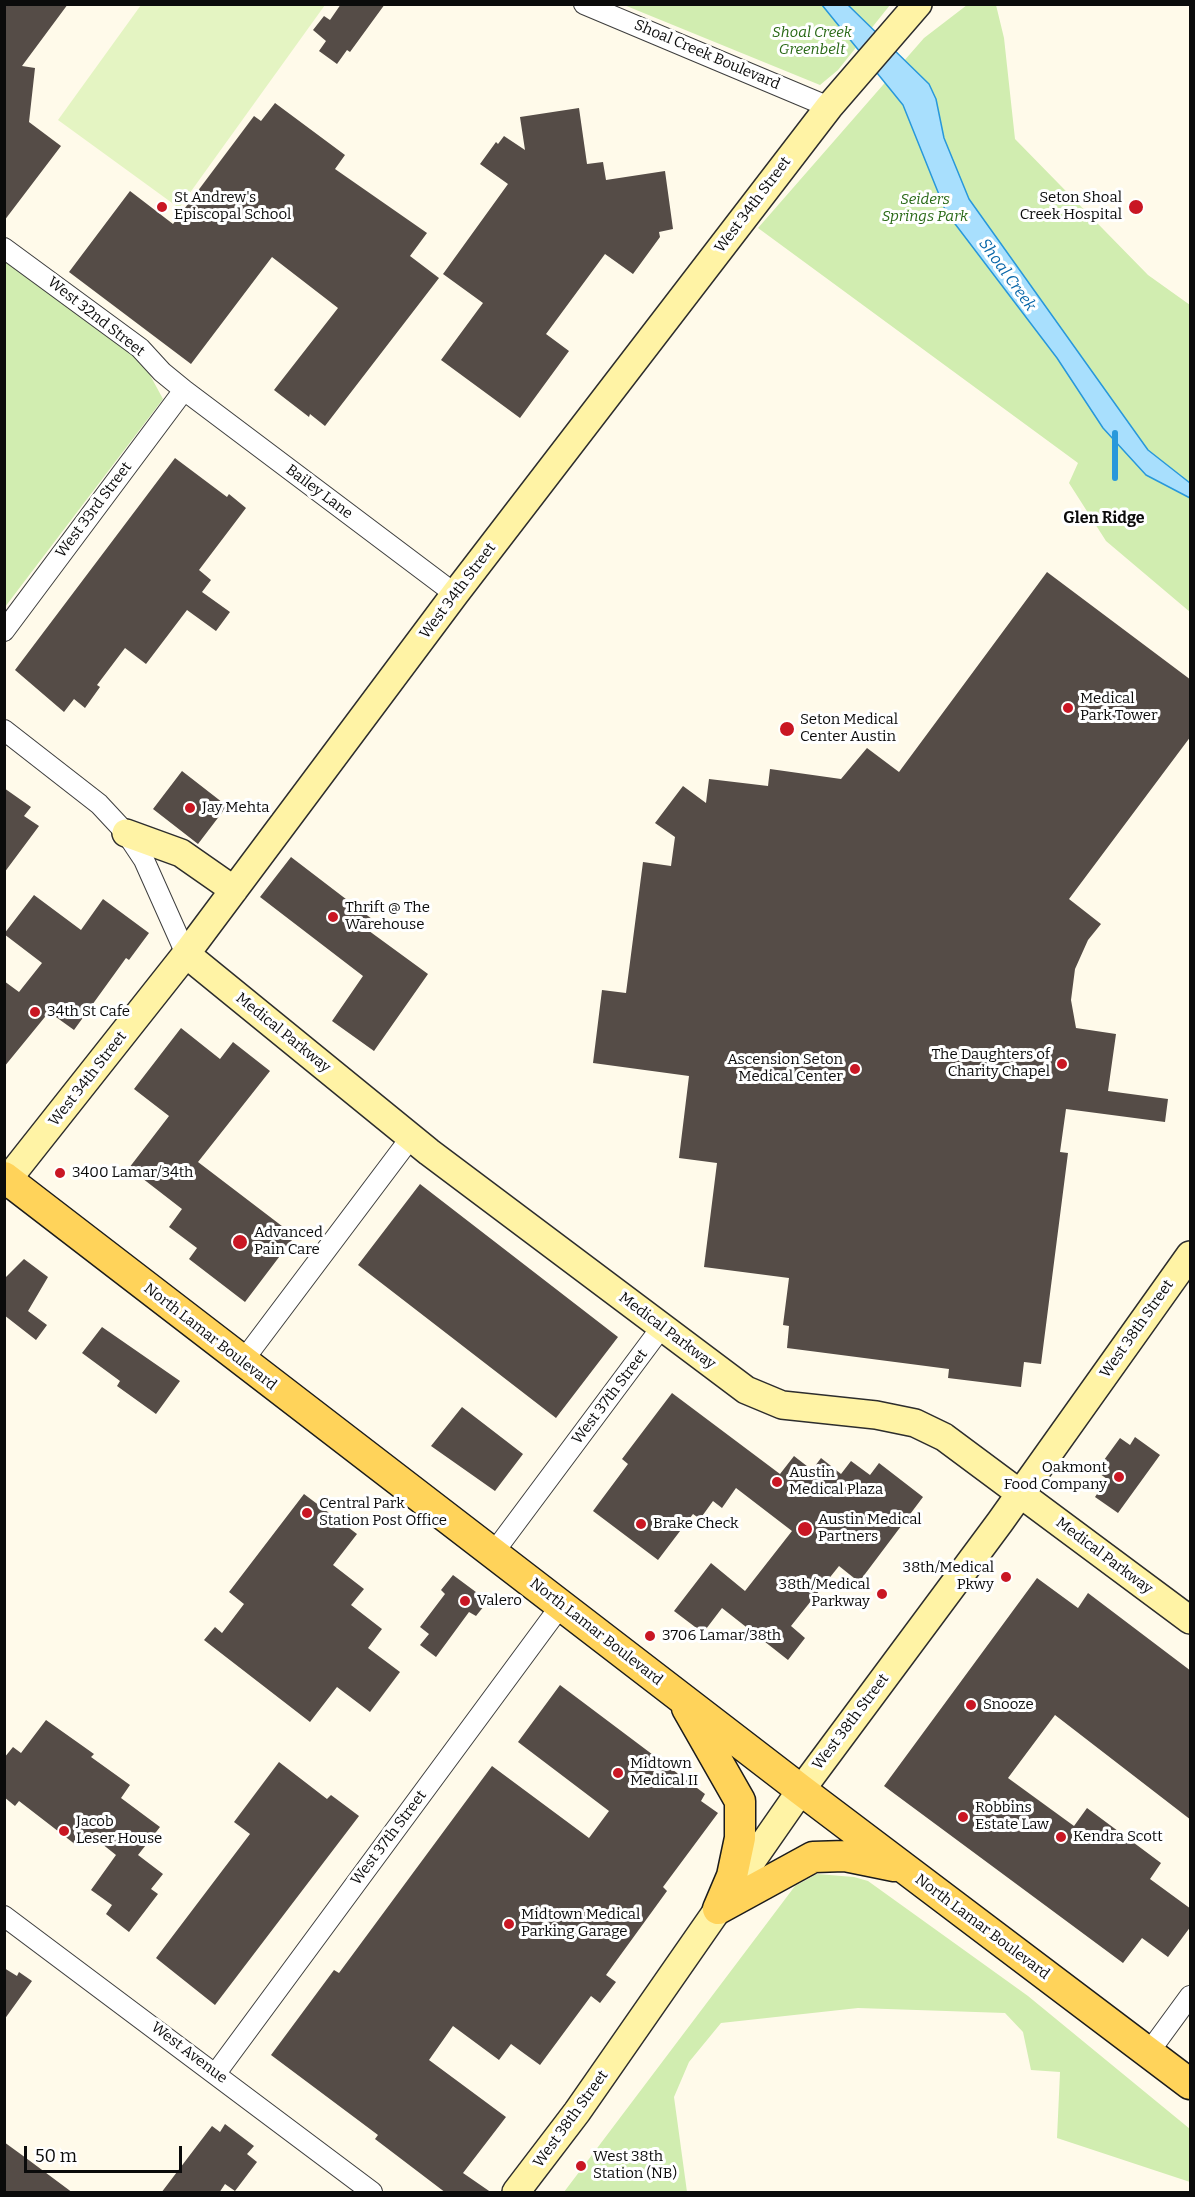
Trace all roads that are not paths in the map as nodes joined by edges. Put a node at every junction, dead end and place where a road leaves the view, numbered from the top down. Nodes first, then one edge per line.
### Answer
1 (585, 4) edge
2 (913, 10) edge
3 (837, 97) junction
4 (4, 248) edge
5 (184, 390) junction
6 (455, 594) junction
7 (4, 631) edge
8 (4, 730) edge
9 (126, 833) junction
10 (234, 890) junction
11 (186, 954) junction
12 (412, 1136) junction
13 (6, 1180) edge
14 (1191, 1255) edge
15 (661, 1328) junction
16 (242, 1362) junction
17 (1020, 1494) junction
18 (494, 1552) junction
19 (562, 1604) junction
20 (1191, 1620) edge
21 (681, 1698) junction
22 (801, 1790) junction
23 (905, 1869) junction
24 (718, 1909) junction
25 (4, 1916) edge
26 (1191, 1996) edge
27 (1149, 2052) junction
28 (216, 2073) junction
29 (1191, 2084) edge
30 (372, 2193) edge
31 (516, 2193) edge

1 - 3 street, Shoal Creek Boulevard
2 - 3 street, West 34th Street
3 - 6 street, West 34th Street
4 - 5 street, West 32nd Street
5 - 6 street, Bailey Lane
5 - 7 street, West 33rd Street
6 - 10 street, West 34th Street
8 - 9 street
9 - 10 street
9 - 11 street
10 - 11 street, West 34th Street
11 - 12 street, Medical Parkway
11 - 13 street, West 34th Street
12 - 15 street, Medical Parkway
12 - 16 street
13 - 16 main road, North Lamar Boulevard
14 - 17 street, West 38th Street
15 - 17 street, Medical Parkway
15 - 18 street, West 37th Street
16 - 18 main road, North Lamar Boulevard
17 - 20 street, Medical Parkway
17 - 22 street, West 38th Street
18 - 19 main road, North Lamar Boulevard
19 - 21 main road, North Lamar Boulevard
19 - 28 street, West 37th Street
21 - 22 main road, North Lamar Boulevard
21 - 24 main road
22 - 23 main road, North Lamar Boulevard
22 - 24 street, West 38th Street
23 - 24 main road
23 - 27 main road, North Lamar Boulevard
24 - 31 street, West 38th Street
25 - 28 street, West Avenue
26 - 27 street
27 - 29 main road, North Lamar Boulevard
28 - 30 street, West Avenue

